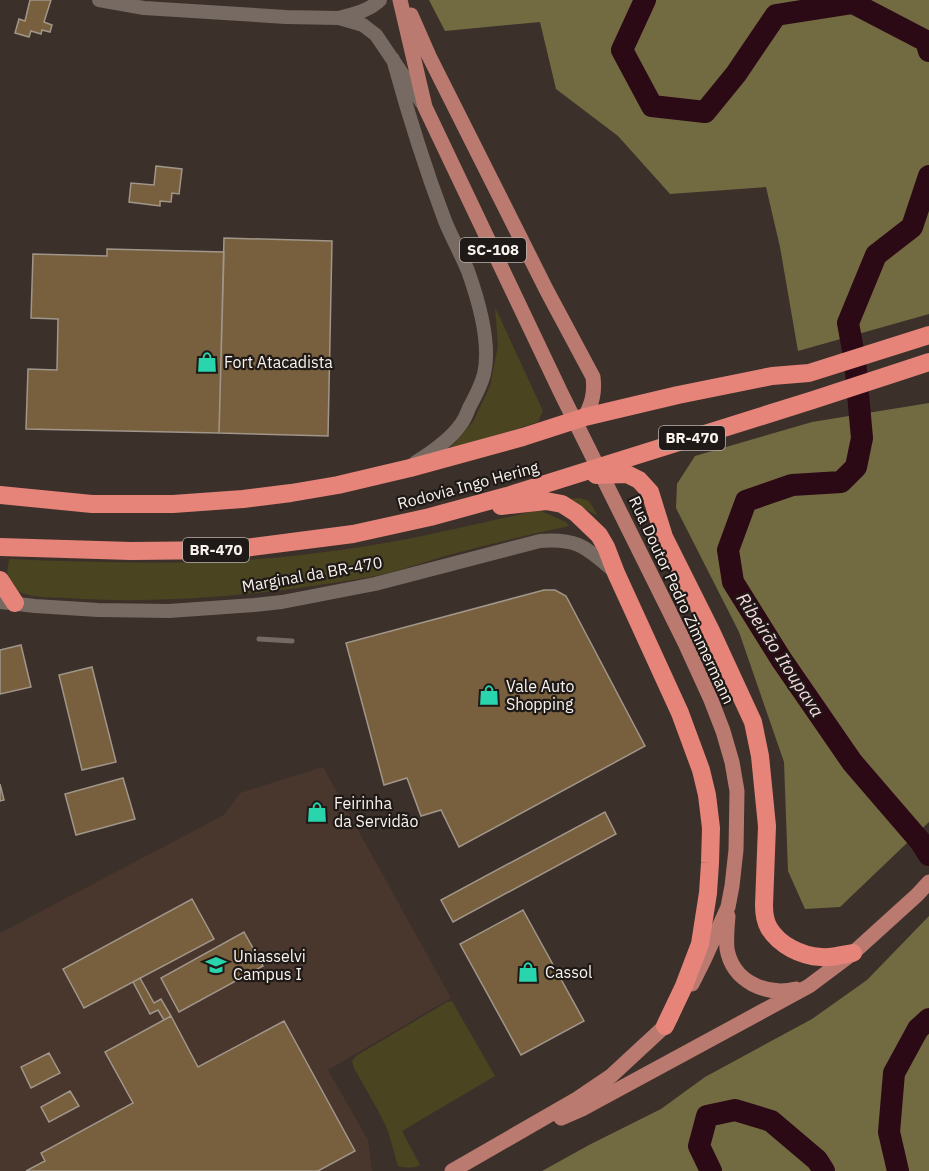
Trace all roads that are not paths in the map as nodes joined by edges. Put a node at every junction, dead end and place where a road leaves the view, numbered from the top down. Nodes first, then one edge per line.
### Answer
1 (99, 0) edge
2 (380, 0) edge
3 (402, 0) edge
4 (339, 18) junction
5 (393, 59) junction
6 (425, 107) junction
7 (926, 336) edge
8 (929, 362) edge
9 (585, 417) junction
10 (410, 468) junction
11 (570, 476) junction
12 (0, 495) edge
13 (430, 517) junction
14 (1, 553) edge
15 (616, 573) junction
16 (0, 580) edge
17 (8, 603) edge
18 (259, 639) dead end
19 (292, 641) dead end
20 (929, 882) edge
21 (728, 907) junction
22 (853, 953) junction
23 (809, 986) junction
24 (665, 1026) junction
25 (490, 1149) junction
26 (452, 1171) edge

1 - 4 main road
2 - 4 main road
3 - 6 main road, Rua Doutor Pedro Zimmermann / SC-108
3 - 9 main road
4 - 5 main road
5 - 6 main road
5 - 10 main road
6 - 21 main road, Rua Doutor Pedro Zimmermann / SC-108
7 - 9 highway
8 - 11 highway, Rodovia Ingo Hering / BR-470
9 - 10 highway
10 - 12 highway
11 - 13 highway, Rodovia Ingo Hering / BR-470
11 - 22 highway
13 - 14 highway, Rodovia Ingo Hering / BR-470
13 - 15 highway
15 - 17 main road, Marginal da BR-470
15 - 24 highway
16 - 17 highway
18 - 19 lane
20 - 22 main road, Rua Doutor Pedro Zimmermann
21 - 23 main road
21 - 24 main road, Rua Doutor Pedro Zimmermann
22 - 23 main road, Rua Doutor Pedro Zimmermann
23 - 25 main road, Rua Doutor Pedro Zimmermann
24 - 25 main road, Rua Doutor Pedro Zimmermann
25 - 26 main road, Rua Doutor Pedro Zimmermann

